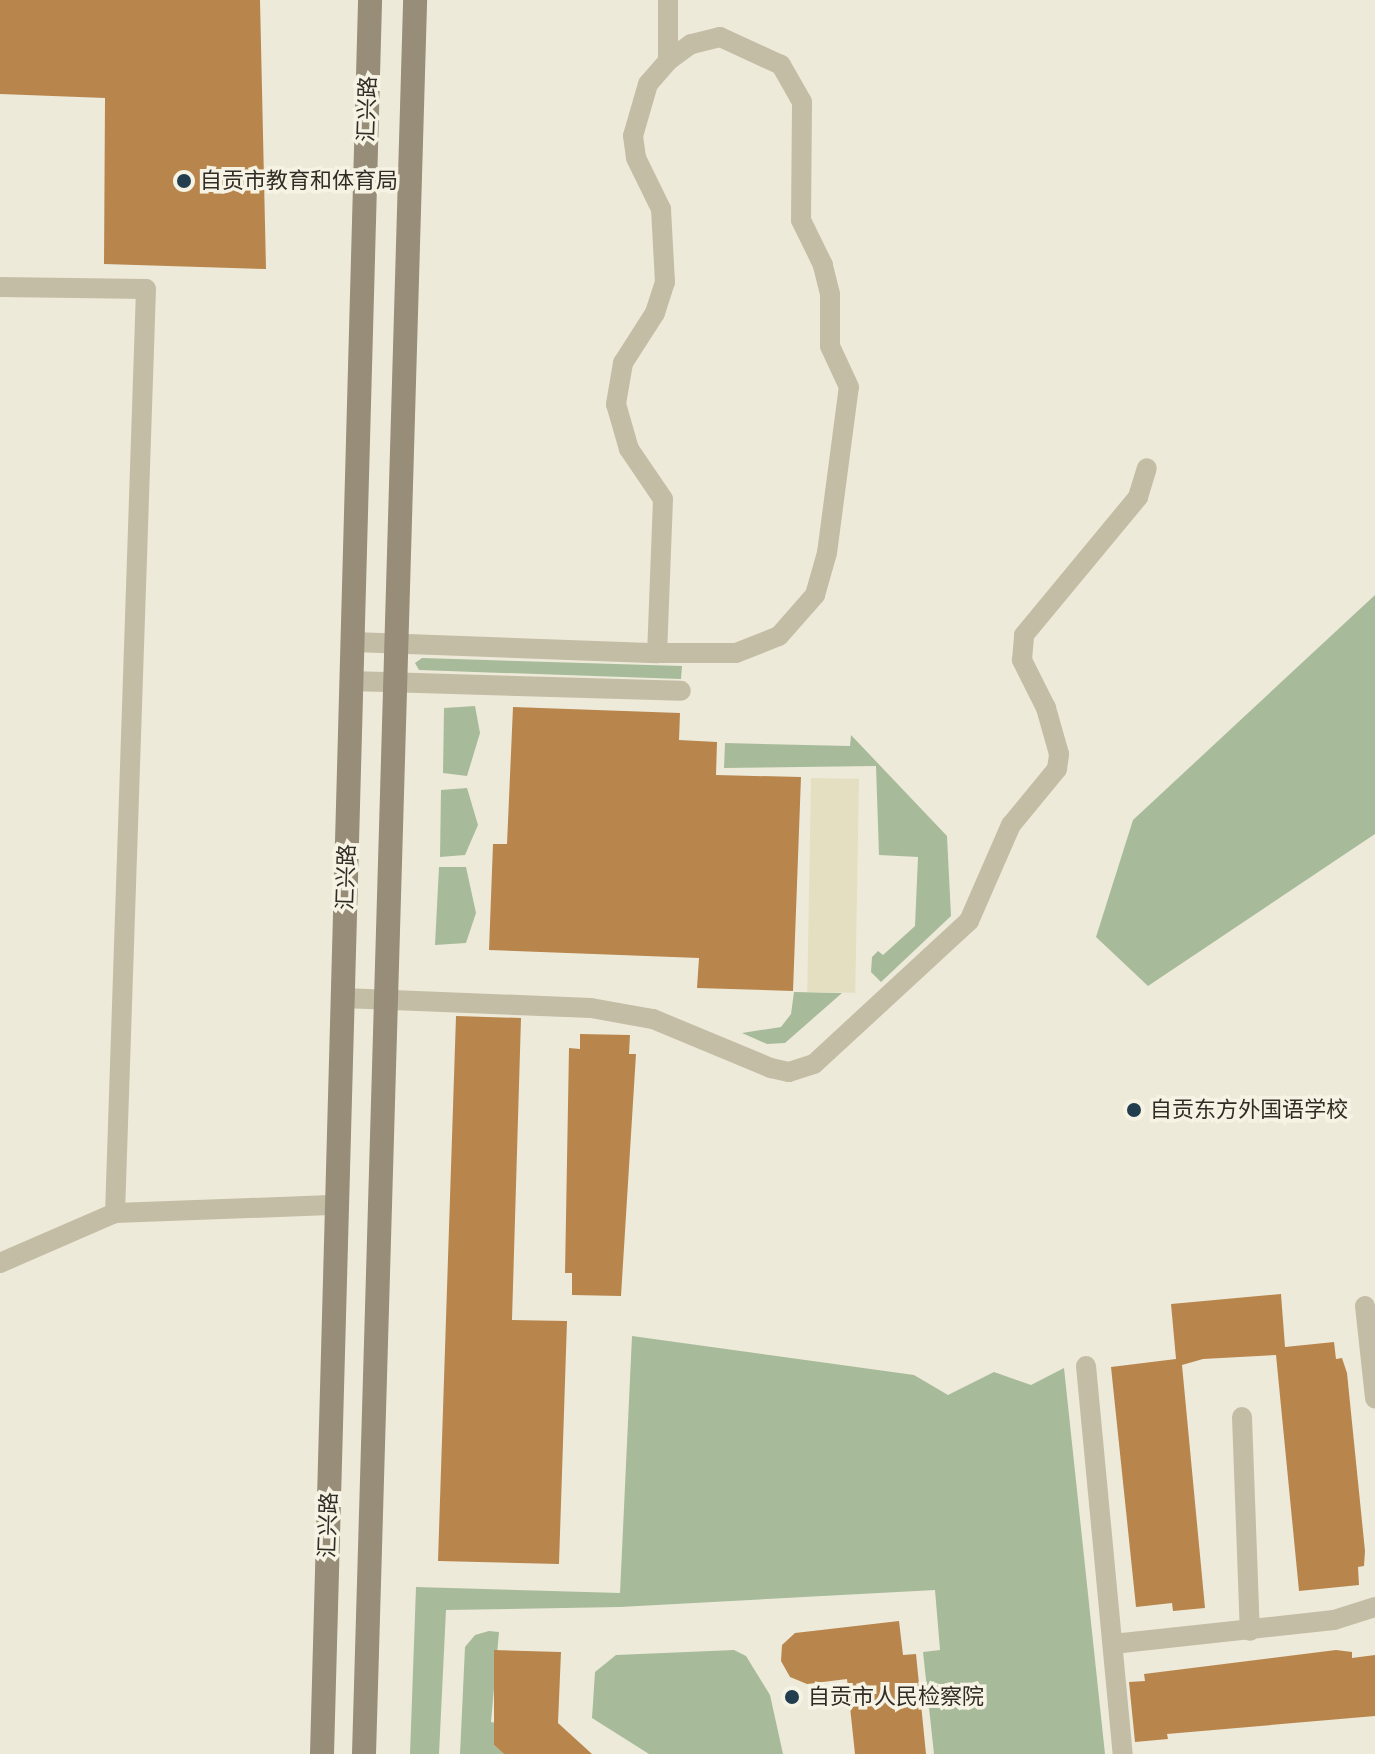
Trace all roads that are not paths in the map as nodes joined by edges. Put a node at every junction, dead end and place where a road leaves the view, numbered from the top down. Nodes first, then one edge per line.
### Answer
1 (370, 0) edge
2 (415, 0) edge
3 (668, 0) edge
4 (668, 61) junction
5 (0, 287) edge
6 (1147, 468) dead end
7 (353, 642) junction
8 (396, 642) junction
9 (657, 653) junction
10 (351, 681) junction
11 (395, 684) junction
12 (681, 691) dead end
13 (343, 998) junction
14 (386, 998) junction
15 (337, 1205) junction
16 (115, 1213) junction
17 (0, 1263) edge
18 (1365, 1306) dead end
19 (1086, 1366) dead end
20 (1375, 1398) edge
21 (1242, 1417) dead end
22 (1375, 1607) edge
23 (1250, 1631) junction
24 (1113, 1644) junction
25 (322, 1754) edge
26 (364, 1754) edge
27 (1123, 1754) edge

1 - 7 main road, 汇兴路
2 - 8 main road
3 - 4 lane
4 - 9 lane
4 - 9 lane
5 - 16 lane
6 - 14 lane
7 - 8 lane
7 - 10 main road, 汇兴路
8 - 9 lane
8 - 11 main road
10 - 11 lane
10 - 13 main road, 汇兴路
11 - 12 lane
11 - 14 main road
13 - 14 lane
13 - 15 main road, 汇兴路
14 - 26 main road
15 - 16 lane
15 - 25 main road, 汇兴路
16 - 17 lane
18 - 20 lane
19 - 24 lane
21 - 23 lane
22 - 23 lane
23 - 24 lane
24 - 27 lane

